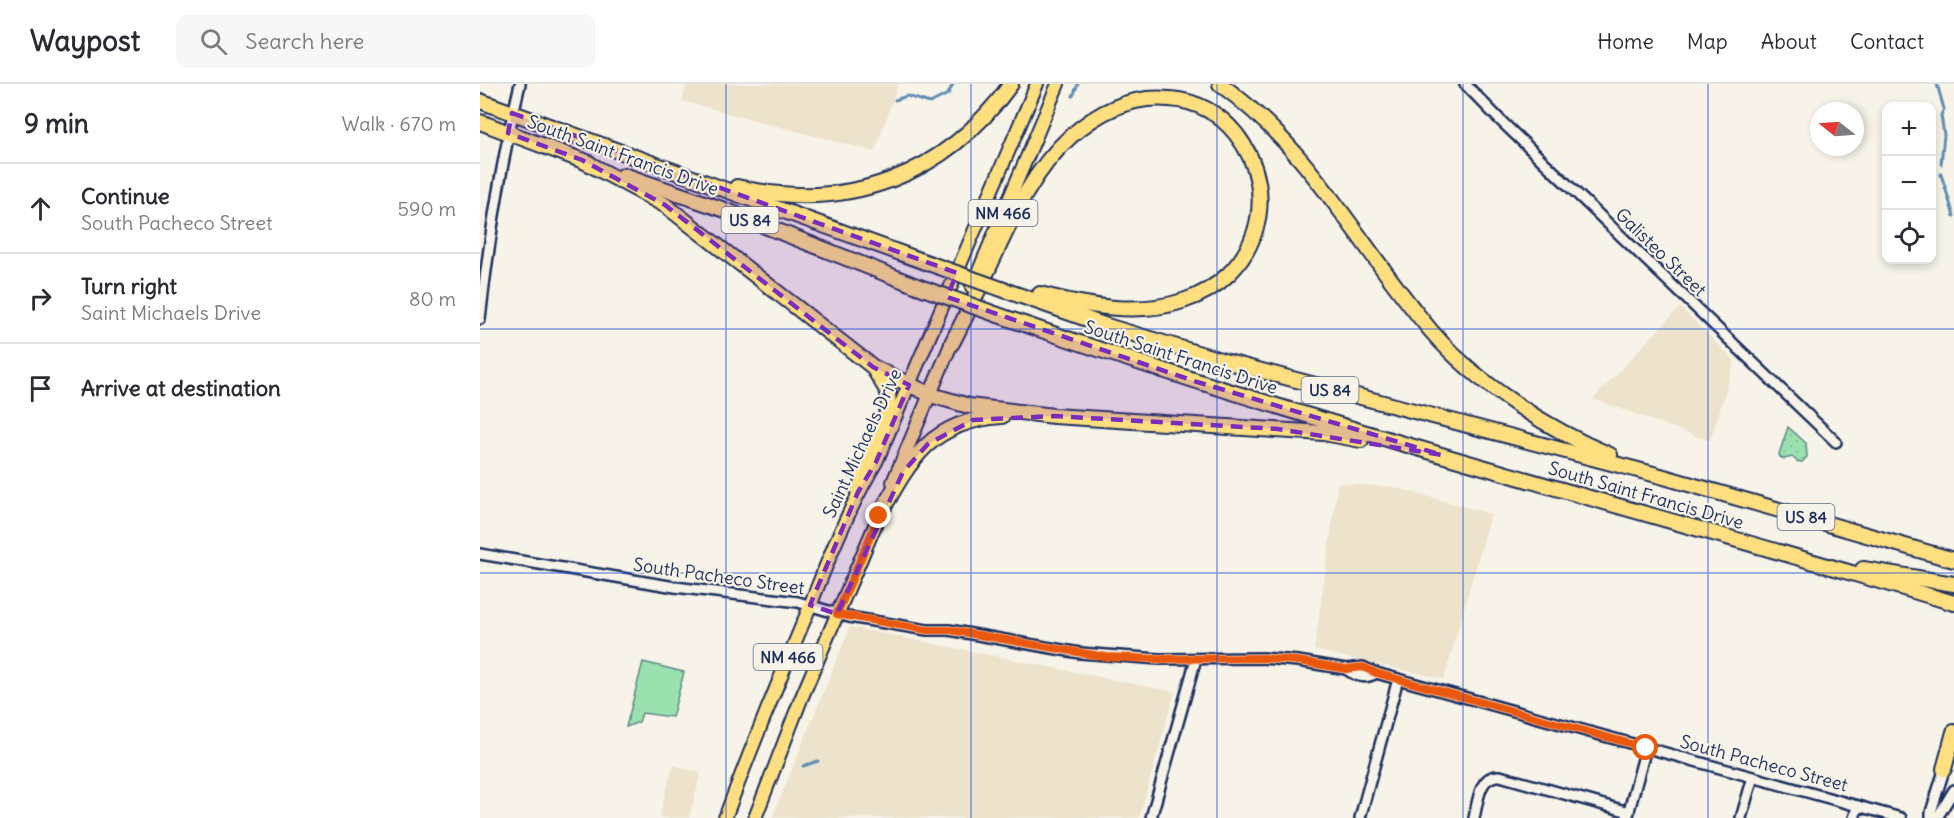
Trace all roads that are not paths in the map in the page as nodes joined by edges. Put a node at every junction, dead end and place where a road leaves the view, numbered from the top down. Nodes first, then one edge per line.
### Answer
1 (520, 84) edge
2 (1011, 84) edge
3 (1037, 84) edge
4 (1058, 84) edge
5 (1221, 84) edge
6 (1465, 84) edge
7 (480, 100) edge
8 (512, 113) junction
9 (480, 122) edge
10 (508, 133) junction
11 (582, 160) junction
12 (683, 174) junction
13 (1008, 289) junction
14 (480, 319) edge
15 (952, 344) junction
16 (873, 367) junction
17 (909, 386) junction
18 (931, 394) junction
19 (1054, 416) junction
20 (1836, 442) dead end
21 (1442, 455) junction
22 (1657, 475) junction
23 (858, 492) junction
24 (879, 516) junction
25 (480, 554) edge
26 (1793, 556) junction
27 (1954, 560) edge
28 (1874, 580) junction
29 (1954, 584) edge
30 (1954, 603) edge
31 (810, 605) junction
32 (1954, 611) edge
33 (837, 614) junction
34 (1196, 659) junction
35 (1398, 679) junction
36 (1954, 732) edge
37 (1954, 742) edge
38 (1646, 748) junction
39 (1944, 769) junction
40 (1753, 777) junction
41 (1954, 790) edge
42 (1858, 806) junction
43 (1628, 815) edge
44 (724, 818) edge
45 (755, 818) edge
46 (1151, 818) edge
47 (1360, 818) edge
48 (1474, 818) edge
49 (1742, 818) edge
50 (1854, 818) edge
51 (1901, 818) edge
52 (1931, 818) edge
53 (1937, 818) edge

1 - 8 street
2 - 12 highway
3 - 17 main road, Saint Michaels Drive / NM 466
4 - 15 main road, NM 466
5 - 22 highway
6 - 20 street, Galisteo Street
7 - 8 highway, South Saint Francis Drive / US 84
8 - 10 street
8 - 12 highway, South Saint Francis Drive / US 84
9 - 10 highway, South Saint Francis Drive / US 84
10 - 11 highway, South Saint Francis Drive / US 84
10 - 14 street
11 - 16 highway
11 - 21 highway, South Saint Francis Drive / US 84, bridge
12 - 13 highway, South Saint Francis Drive / US 84, bridge
13 - 15 highway
13 - 22 highway, South Saint Francis Drive / US 84
15 - 18 main road, NM 466
16 - 17 highway
16 - 23 highway
17 - 18 highway
17 - 23 main road, Saint Michaels Drive / NM 466
18 - 19 highway
18 - 24 main road, NM 466
19 - 21 highway
19 - 24 highway
21 - 26 highway, South Saint Francis Drive / US 84
22 - 27 highway, South Saint Francis Drive / US 84
23 - 31 main road, Saint Michaels Drive / NM 466
24 - 33 main road, NM 466
25 - 31 street, South Pacheco Street
26 - 28 highway, South Saint Francis Drive / US 84
26 - 29 highway
28 - 30 highway, South Saint Francis Drive / US 84
28 - 32 highway
31 - 33 street, South Pacheco Street
31 - 44 main road, Saint Michaels Drive / NM 466
33 - 34 street, South Pacheco Street
33 - 45 main road, NM 466
34 - 35 street, South Pacheco Street
34 - 46 street
35 - 38 street, South Pacheco Street
35 - 47 street
36 - 39 highway
37 - 39 street
38 - 40 street, South Pacheco Street
38 - 43 street
39 - 52 street
40 - 42 street, South Pacheco Street
40 - 49 street
41 - 53 street
42 - 50 street
42 - 51 street, South Pacheco Street
43 - 48 street

